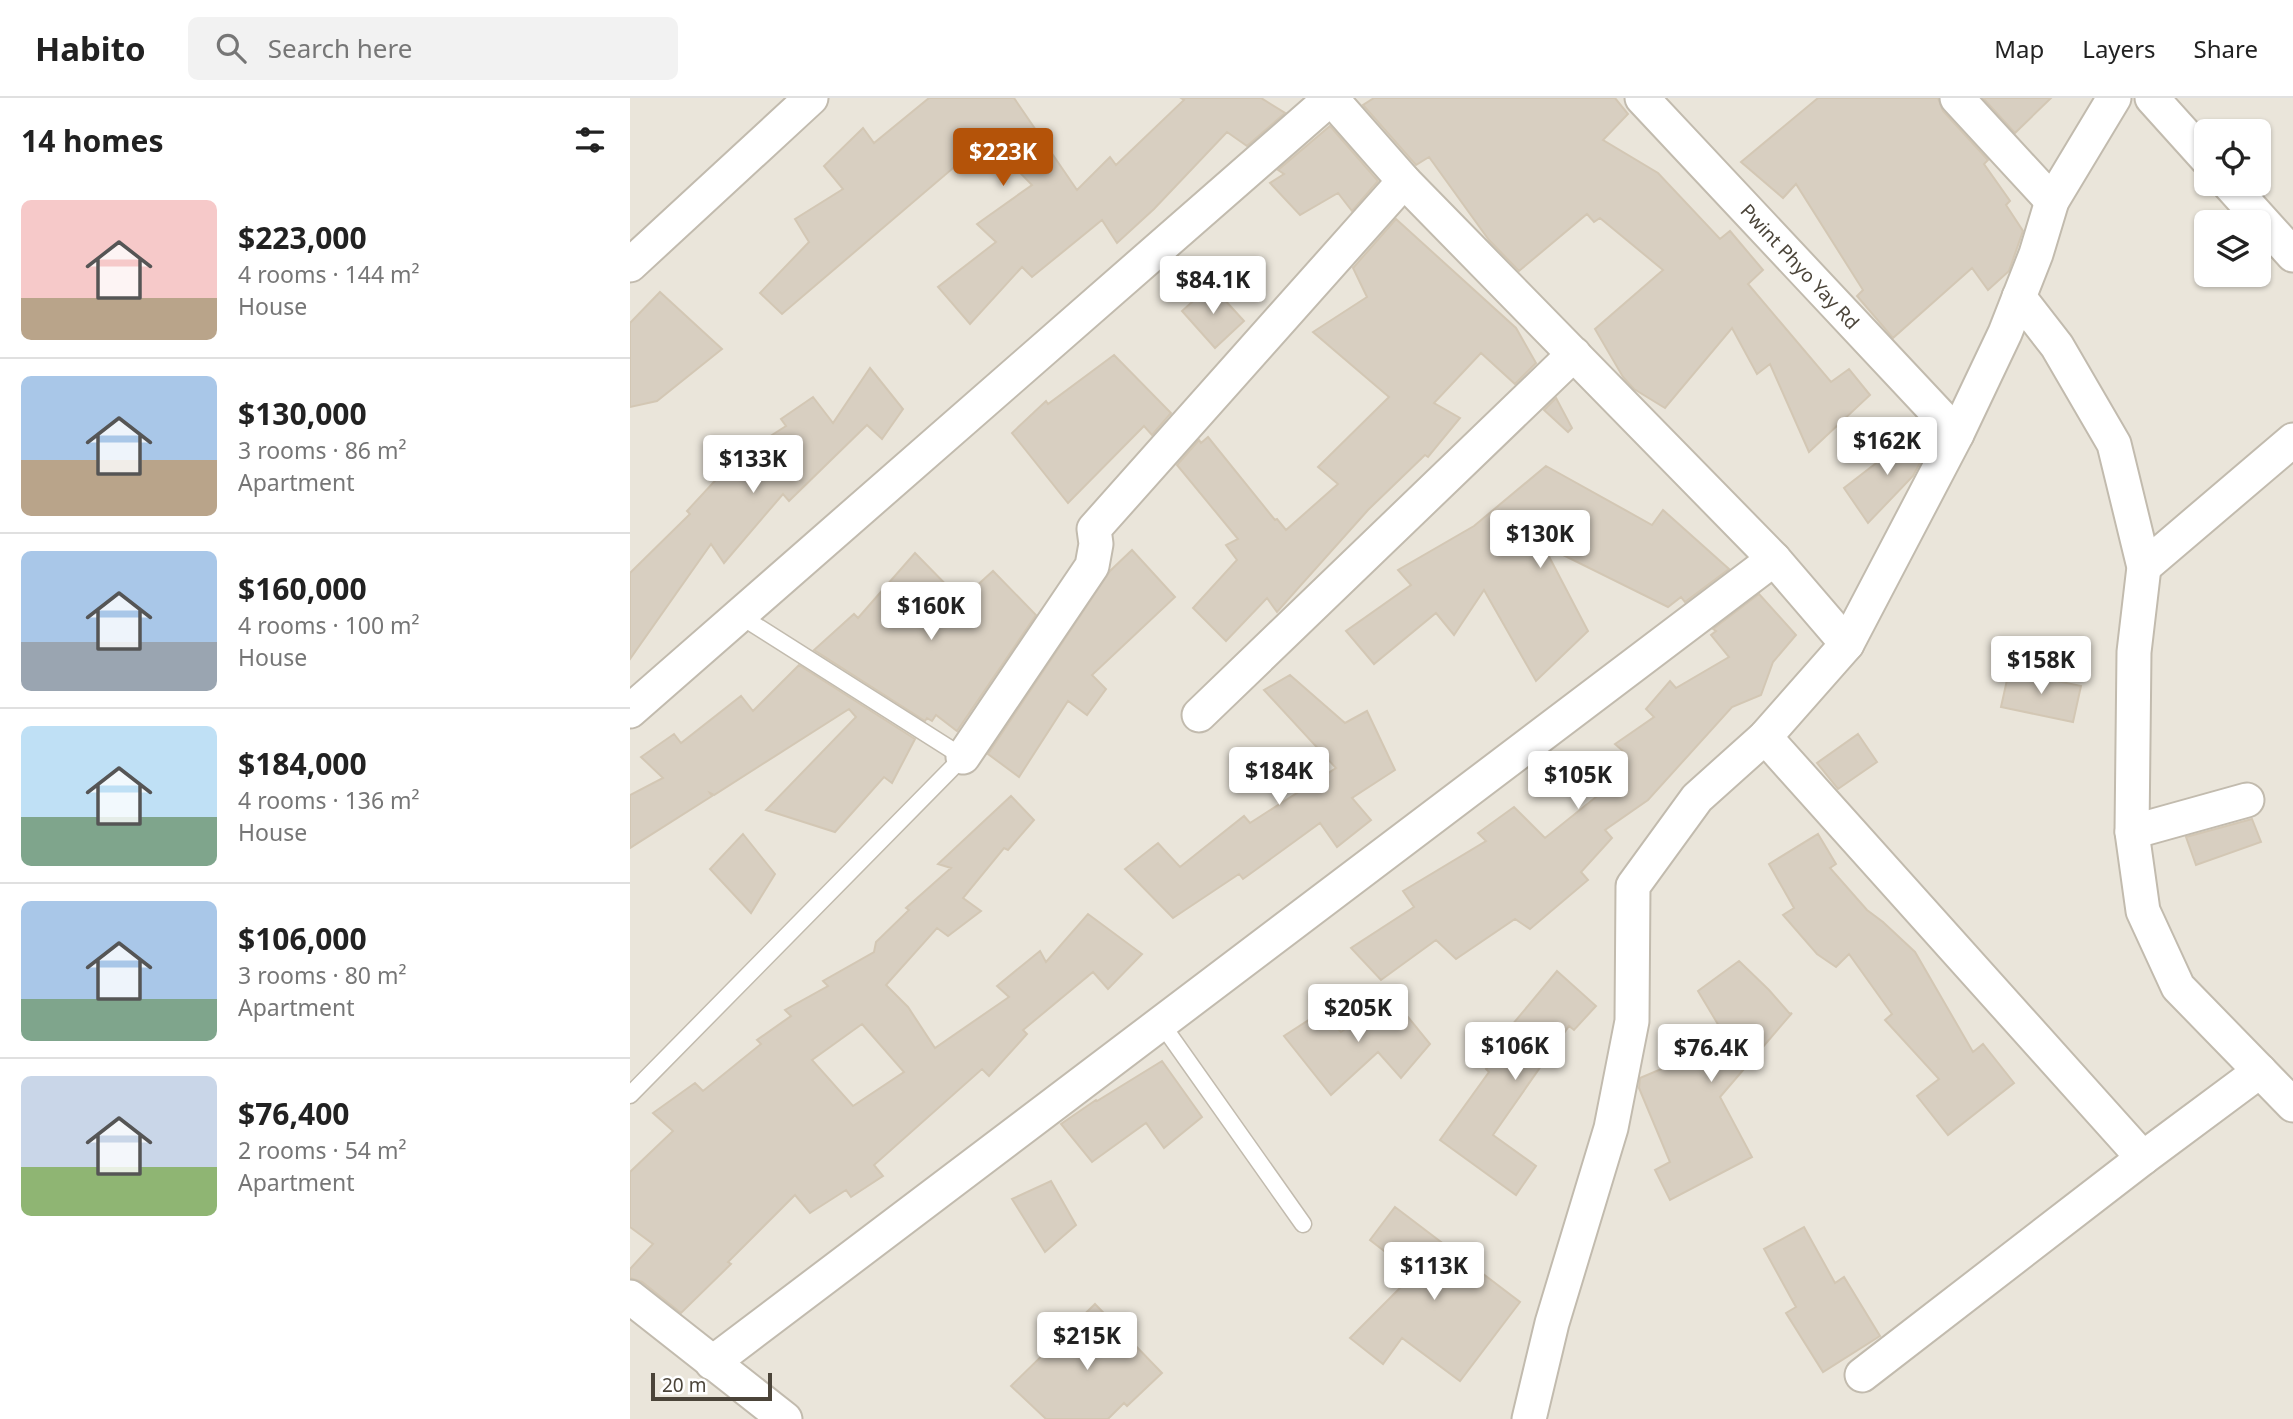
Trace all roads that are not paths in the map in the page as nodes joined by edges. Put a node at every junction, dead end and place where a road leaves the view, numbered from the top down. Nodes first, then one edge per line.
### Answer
1 (811, 98) edge
2 (1331, 98) edge
3 (1642, 98) edge
4 (1958, 98) edge
5 (2114, 98) edge
6 (2152, 98) edge
7 (2194, 145) edge
8 (1404, 181) junction
9 (2240, 196) edge
10 (2052, 201) junction
11 (2293, 255) edge
12 (630, 265) edge
13 (2020, 297) junction
14 (1574, 354) junction
15 (1957, 434) junction
16 (2293, 440) edge
17 (1774, 559) junction
18 (2144, 566) junction
19 (739, 615) junction
20 (1847, 644) junction
21 (630, 711) edge
22 (1199, 715) dead end
23 (1765, 737) junction
24 (963, 757) junction
25 (2247, 800) dead end
26 (2132, 832) junction
27 (1161, 1023) junction
28 (2260, 1071) junction
29 (630, 1095) edge
30 (2293, 1105) edge
31 (2143, 1158) junction
32 (1303, 1224) dead end
33 (630, 1297) edge
34 (712, 1363) junction
35 (1861, 1375) dead end
36 (785, 1419) edge
37 (1529, 1419) edge

1 - 12 street
2 - 8 street
2 - 19 street
3 - 15 street, Pwint Phyo Yay Rd
4 - 10 street
5 - 10 street
6 - 7 street
8 - 14 street
8 - 24 street
9 - 11 street
10 - 13 street
13 - 15 street
13 - 18 street
14 - 17 street
14 - 22 street
15 - 20 street
16 - 18 street
17 - 20 street
17 - 27 street
18 - 26 street
19 - 21 street
19 - 24 lane
20 - 23 street
23 - 31 street
23 - 37 street
24 - 29 lane
25 - 26 street
26 - 28 street
27 - 32 lane
27 - 34 street
28 - 30 street
28 - 31 street
31 - 35 street
33 - 34 street
34 - 36 street

